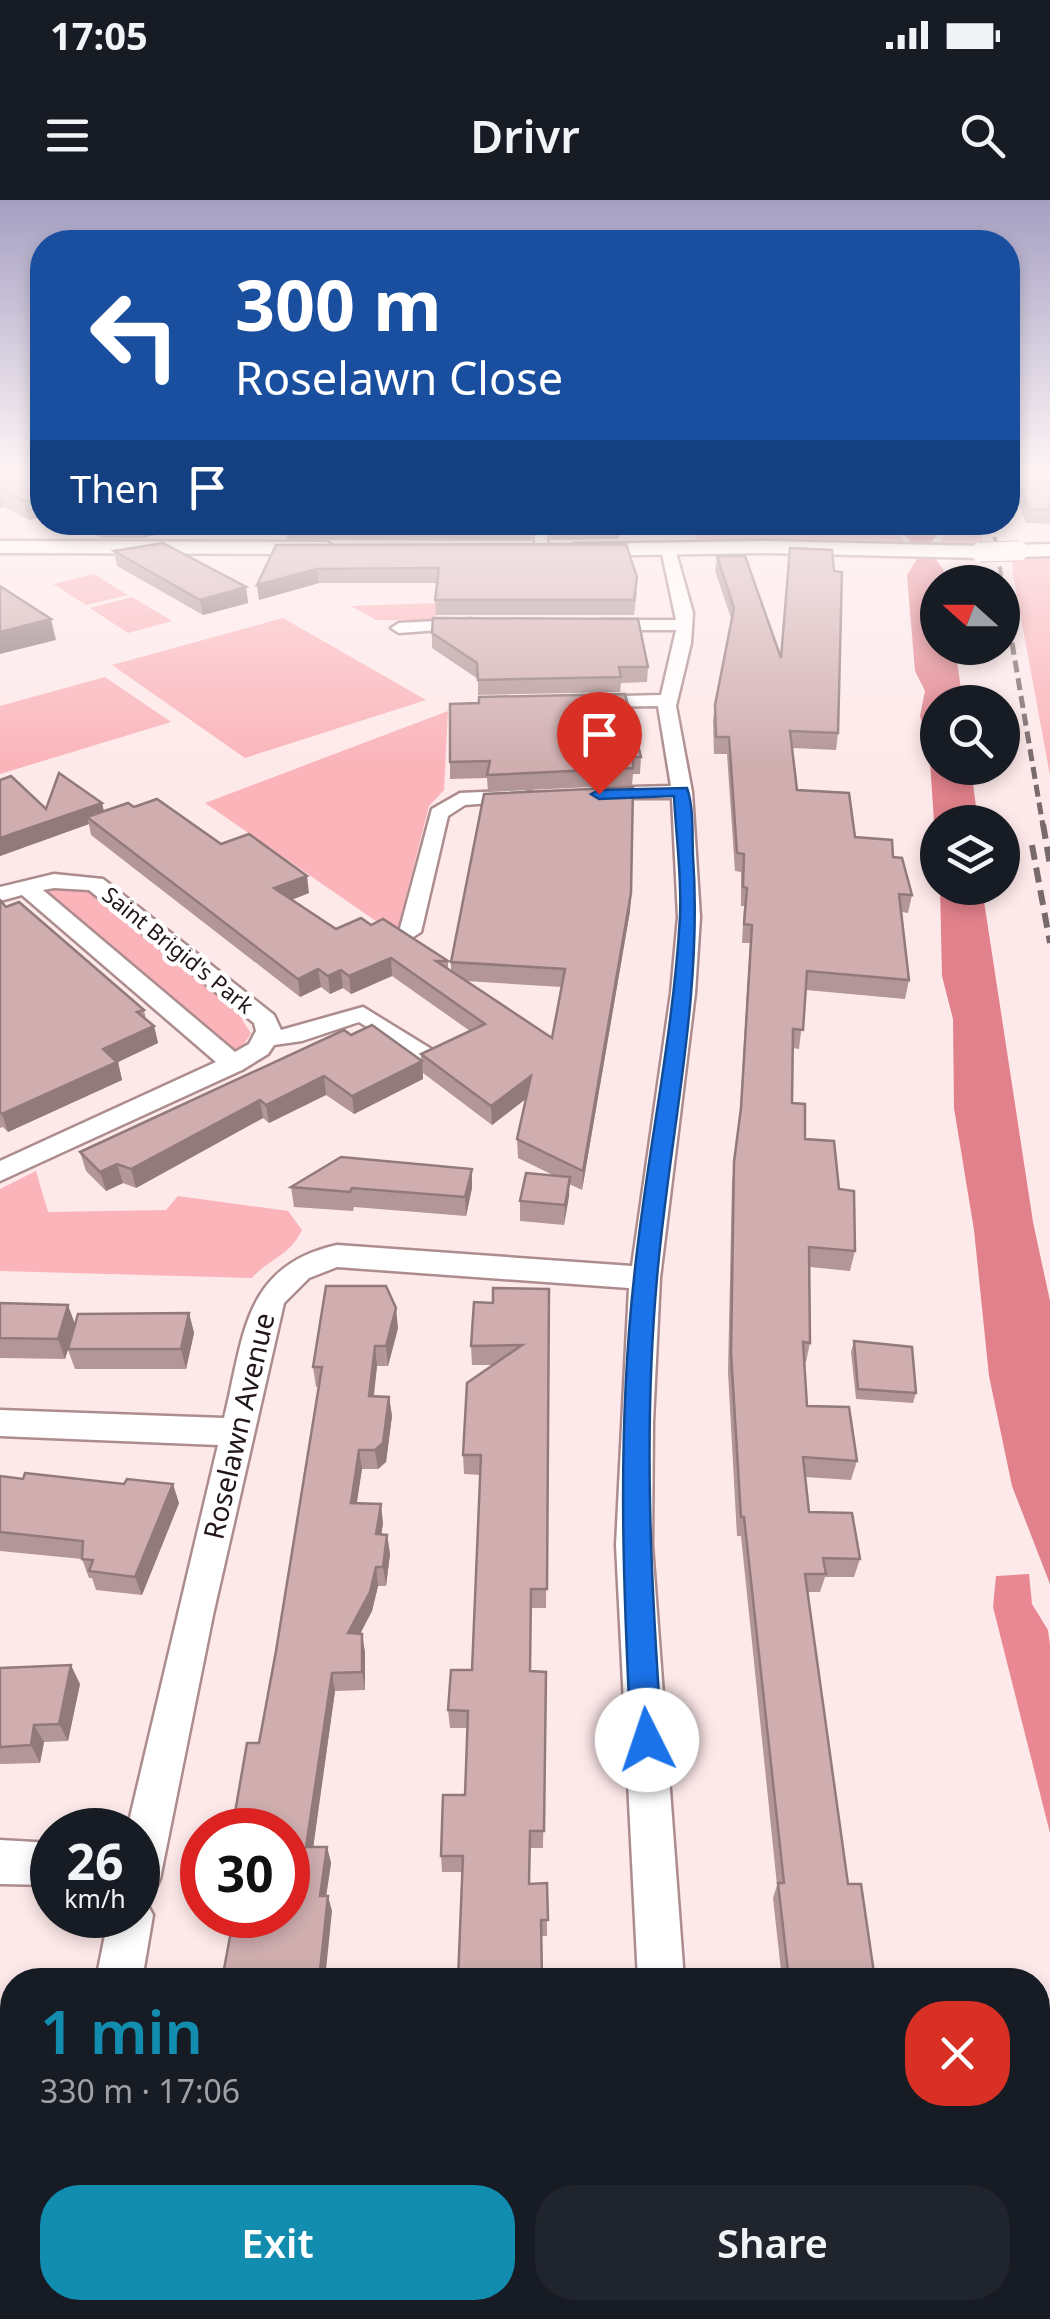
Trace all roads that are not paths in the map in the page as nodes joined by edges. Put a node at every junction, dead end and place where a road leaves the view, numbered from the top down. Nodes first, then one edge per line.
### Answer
1 (674, 568) edge
2 (493, 624) edge
3 (581, 624) edge
4 (685, 625) junction
5 (399, 628) dead end
6 (667, 700) junction
7 (565, 702) edge
8 (682, 792) junction
9 (576, 795) edge
10 (542, 796) edge
11 (26, 887) junction
12 (0, 894) edge
13 (410, 932) edge
14 (268, 1037) junction
15 (428, 1055) edge
16 (233, 1064) junction
17 (0, 1172) edge
18 (645, 1278) junction
19 (0, 1423) edge
20 (238, 1432) junction
21 (152, 1808) edge
22 (0, 1862) edge
23 (30, 1863) edge
24 (126, 1938) edge
25 (121, 1968) edge
26 (660, 1968) edge

1 - 4 street
2 - 5 street
3 - 4 street
4 - 6 street
6 - 7 street
6 - 8 street
8 - 9 street
8 - 18 street
10 - 13 street
11 - 12 street, Saint Brigid's Park
11 - 14 street, Saint Brigid's Park
11 - 16 street, Saint Brigid's Park
14 - 15 street
14 - 16 street, Saint Brigid's Park
16 - 17 street, Saint Brigid's Park
18 - 20 street, Roselawn Avenue
18 - 26 street
19 - 20 street
20 - 21 street, Roselawn Avenue
22 - 23 street
24 - 25 street

